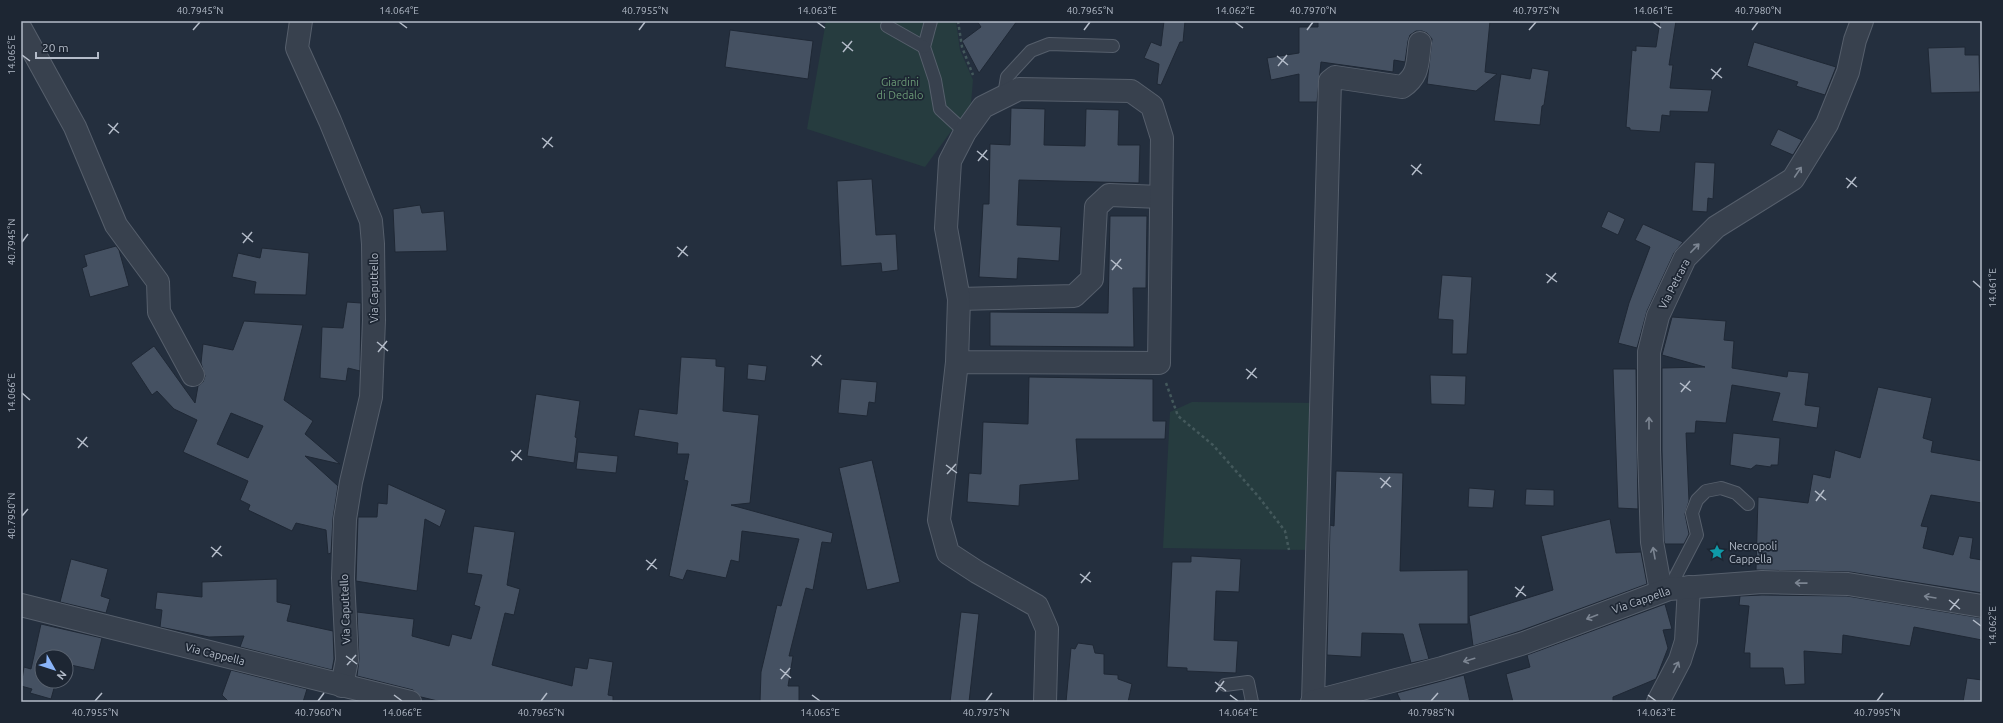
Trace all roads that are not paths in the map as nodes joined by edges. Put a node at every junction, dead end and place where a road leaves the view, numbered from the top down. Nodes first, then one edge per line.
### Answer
1 (301, 21) edge
2 (931, 21) edge
3 (1862, 21) edge
4 (887, 26) dead end
5 (21, 29) edge
6 (1420, 43) dead end
7 (1113, 46) dead end
8 (924, 47) junction
9 (1004, 95) junction
10 (965, 132) junction
11 (1161, 197) junction
12 (959, 299) junction
13 (957, 362) junction
14 (193, 375) dead end
15 (1748, 504) dead end
16 (1673, 589) junction
17 (21, 605) edge
18 (1982, 606) edge
19 (1225, 685) dead end
20 (342, 686) junction
21 (410, 702) edge
22 (1045, 702) edge
23 (1252, 702) edge
24 (1313, 702) edge
25 (1658, 702) edge

1 - 20 street, Via Caputtello
2 - 8 lane
16 -> 3 street, Via Petrara
4 - 8 lane
5 - 14 street
6 - 24 street
7 - 9 lane
8 - 10 lane
9 - 10 street
9 - 11 street
10 - 12 street
11 - 12 street
11 - 13 street
12 - 13 street
13 - 22 street
15 - 16 lane
18 -> 16 street, Via Cappella
16 -> 24 street, Via Cappella
25 -> 16 street, Via Petrara
17 - 20 street, Via Cappella
19 - 23 lane
20 - 21 street, Via Cappella

